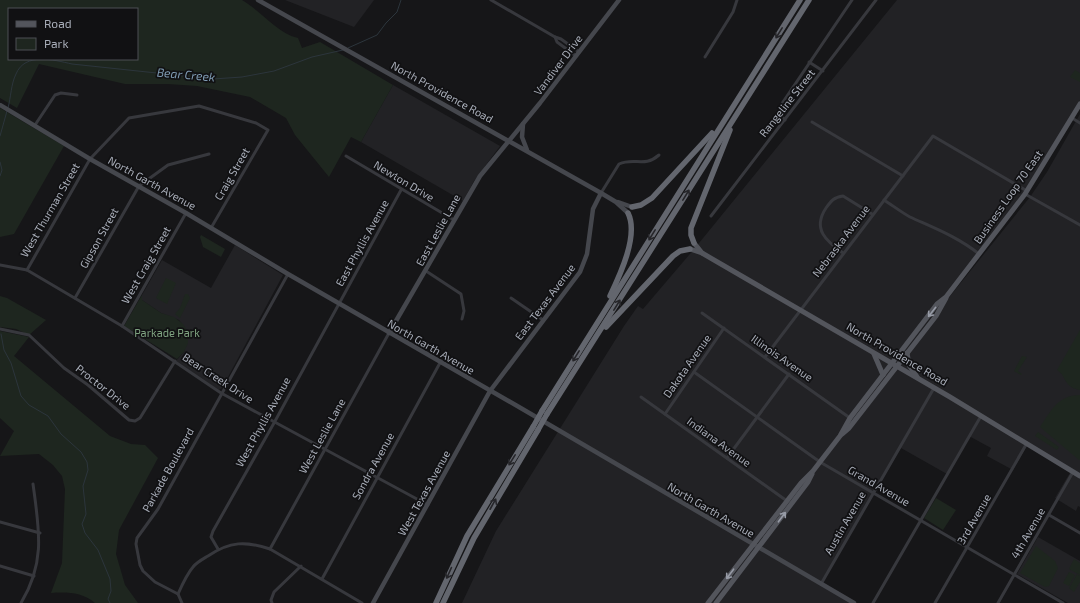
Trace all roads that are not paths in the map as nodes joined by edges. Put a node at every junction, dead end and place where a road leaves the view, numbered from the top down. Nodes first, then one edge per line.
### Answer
1 (258, 0) edge
2 (491, 0) edge
3 (619, 0) edge
4 (737, 0) edge
5 (800, 0) edge
6 (809, 0) edge
7 (852, 0) edge
8 (876, 0) edge
9 (578, 54) junction
10 (705, 57) dead end
11 (809, 62) junction
12 (823, 71) junction
13 (77, 95) dead end
14 (1080, 104) edge
15 (0, 105) edge
16 (742, 107) junction
17 (1072, 118) junction
18 (724, 119) junction
19 (785, 120) junction
20 (812, 122) dead end
21 (1080, 123) edge
22 (522, 124) junction
23 (35, 126) junction
24 (268, 130) joint
25 (509, 140) junction
26 (527, 150) junction
27 (209, 154) dead end
28 (659, 155) dead end
29 (346, 156) dead end
30 (90, 159) junction
31 (903, 176) junction
32 (139, 186) junction
33 (401, 190) junction
34 (1026, 192) junction
35 (601, 193) junction
36 (884, 200) junction
37 (616, 202) junction
38 (632, 207) joint
39 (186, 213) junction
40 (628, 213) joint
41 (872, 214) junction
42 (711, 216) dead end
43 (454, 220) junction
44 (1080, 225) edge
45 (211, 228) junction
46 (694, 243) joint
47 (690, 249) joint
48 (702, 252) junction
49 (843, 253) junction
50 (979, 254) junction
51 (0, 265) edge
52 (26, 270) junction
53 (426, 271) junction
54 (288, 274) junction
55 (946, 297) junction
56 (76, 298) junction
57 (511, 298) dead end
58 (339, 304) junction
59 (800, 309) junction
60 (702, 313) dead end
61 (462, 319) dead end
62 (543, 320) junction
63 (597, 323) junction
64 (122, 326) junction
65 (724, 328) junction
66 (0, 329) edge
67 (389, 333) junction
68 (596, 338) junction
69 (874, 353) junction
70 (907, 353) junction
71 (765, 357) junction
72 (175, 361) junction
73 (441, 361) junction
74 (894, 365) junction
75 (694, 372) junction
76 (789, 374) junction
77 (883, 375) junction
78 (917, 378) junction
79 (934, 388) junction
80 (490, 391) junction
81 (220, 393) junction
82 (641, 397) dead end
83 (545, 413) junction
84 (664, 414) junction
85 (981, 415) junction
86 (758, 416) junction
87 (850, 418) junction
88 (274, 423) junction
89 (535, 428) junction
90 (840, 436) junction
91 (1028, 443) junction
92 (324, 450) junction
93 (727, 458) junction
94 (820, 462) junction
95 (1073, 472) junction
96 (812, 473) junction
97 (1080, 476) edge
98 (376, 478) junction
99 (33, 484) dead end
100 (873, 493) junction
101 (787, 501) junction
102 (428, 505) junction
103 (1049, 515) junction
104 (920, 520) junction
105 (0, 522) edge
106 (40, 533) junction
107 (1080, 533) edge
108 (753, 544) junction
109 (758, 548) junction
110 (967, 548) junction
111 (218, 549) junction
112 (270, 549) junction
113 (0, 566) edge
114 (301, 566) junction
115 (1014, 575) junction
116 (34, 576) junction
117 (322, 579) junction
118 (821, 584) junction
119 (178, 594) junction
120 (1059, 602) edge
121 (21, 603) edge
122 (182, 603) edge
123 (272, 603) edge
124 (362, 603) edge
125 (373, 603) edge
126 (436, 603) edge
127 (443, 603) edge
128 (708, 603) edge
129 (716, 603) edge
130 (854, 603) edge
131 (873, 603) edge
132 (935, 603) edge
133 (998, 603) edge
134 (1063, 603) edge

1 - 25 street, North Providence Road
2 - 9 street
3 - 9 street, Vandiver Drive
4 - 10 street
5 -> 18 highway
6 - 16 highway
7 - 11 street
8 - 12 street, Rangeline Street
9 - 22 street, Vandiver Drive
11 - 12 street
11 - 19 street
12 - 19 street, Rangeline Street
13 - 23 street
14 - 17 main road, Business Loop 70 East
15 - 23 street, North Garth Avenue
16 - 46 highway
68 -> 16 highway
17 - 21 street
17 - 34 main road, Business Loop 70 East
18 - 38 highway
18 -> 63 highway
19 - 42 street, Rangeline Street
20 - 31 street
22 - 25 street, Vandiver Drive
22 - 26 street
23 - 30 street, North Garth Avenue
24 - 30 street, West Thurman Street
24 - 45 street, Craig Street
25 - 26 street, North Providence Road
25 - 43 street, East Leslie Lane
26 - 35 street, North Providence Road
27 - 32 street
28 - 35 street
29 - 33 street, Newton Drive
30 - 32 street, North Garth Avenue
30 - 52 street, West Thurman Street
31 - 34 street, Nebraska Avenue
31 - 36 street, Nebraska Avenue
32 - 39 street, North Garth Avenue
32 - 56 street, Gipson Street
33 - 43 street, Newton Drive
33 - 58 street, East Phyllis Avenue
34 - 44 street
34 - 50 main road, Business Loop 70 East
35 - 37 street, North Providence Road
35 - 62 street, East Texas Avenue
36 - 41 street, Nebraska Avenue
36 - 50 street
37 - 38 street, North Providence Road
37 - 40 street, North Providence Road
39 - 45 street, North Garth Avenue
39 - 64 street, West Craig Street
40 - 63 highway
41 - 49 street, Nebraska Avenue
41 - 49 street
43 - 53 street, East Leslie Lane
45 - 54 street, North Garth Avenue
46 - 48 main road, North Providence Road
47 - 48 main road, North Providence Road
47 - 68 highway
48 - 59 main road, North Providence Road
49 - 59 street, Nebraska Avenue
50 - 55 main road, Business Loop 70 East
51 - 52 street, Bear Creek Drive
52 - 56 street, Bear Creek Drive
53 - 61 street
53 - 67 street, East Leslie Lane
54 - 58 street, North Garth Avenue
54 - 81 street, Parkade Boulevard
55 - 70 main road, Business Loop 70 East
55 -> 74 main road, Business Loop 70 East
56 - 64 street, Bear Creek Drive
57 - 62 street
58 - 67 street, North Garth Avenue
58 - 88 street, West Phyllis Avenue
59 - 69 main road, North Providence Road
59 - 71 street, Nebraska Avenue
60 - 65 street, Illinois Avenue
62 - 80 street, East Texas Avenue
63 -> 83 highway
64 - 72 street, Bear Creek Drive
65 - 71 street, Illinois Avenue
65 - 75 street, Dakota Avenue
66 - 72 street, Proctor Drive
67 - 73 street, North Garth Avenue
67 - 92 street, West Leslie Lane
68 - 83 highway
69 - 74 main road, North Providence Road
69 - 77 main road
70 - 74 main road, Business Loop 70 East
70 - 78 main road
71 - 76 street, Illinois Avenue
72 - 81 street, Bear Creek Drive
73 - 80 street, North Garth Avenue
73 - 98 street, Sondra Avenue
74 - 77 main road, Business Loop 70 East
74 - 78 main road, North Providence Road
74 - 90 main road, Business Loop 70 East
75 - 84 street, Dakota Avenue
75 - 86 street, Grand Avenue
76 - 86 street
76 - 87 street, Illinois Avenue
77 - 87 main road, Business Loop 70 East
78 - 79 main road, North Providence Road
79 - 85 main road, North Providence Road
79 - 100 street, Austin Avenue
80 - 102 street, West Texas Avenue
80 - 108 street, North Garth Avenue
81 - 88 street, Bear Creek Drive
81 - 119 street, Parkade Boulevard
82 - 84 street, Indiana Avenue
83 - 89 highway, bridge
84 - 93 street, Indiana Avenue
85 - 91 main road, North Providence Road
85 - 104 street
86 - 93 street
86 - 94 street, Grand Avenue
87 - 90 main road, Business Loop 70 East
88 - 92 street, Bear Creek Drive
88 - 111 street, West Phyllis Avenue
89 -> 126 highway
127 -> 89 highway
90 - 94 main road, Business Loop 70 East
91 - 95 main road, North Providence Road
91 - 110 street, 3rd Avenue
92 - 98 street, Bear Creek Drive
92 - 112 street, West Leslie Lane
93 - 101 street, Indiana Avenue
94 - 96 main road, Business Loop 70 East
94 - 100 street, Grand Avenue
95 - 97 main road, North Providence Road
95 - 103 street, 4th Avenue
96 - 101 main road, Business Loop 70 East
109 -> 96 main road, Business Loop 70 East
98 - 102 street, Bear Creek Drive
98 - 117 street, Sondra Avenue
99 - 106 street
100 - 104 street, Grand Avenue
100 - 118 street, Austin Avenue
101 - 108 main road, Business Loop 70 East
102 - 125 street, West Texas Avenue
103 - 107 street
103 - 115 street, 4th Avenue
104 - 110 street, Grand Avenue
104 - 131 street
105 - 106 street
106 - 116 street
108 - 109 street, North Garth Avenue
108 -> 128 main road, Business Loop 70 East
109 - 118 street, North Garth Avenue
109 - 129 main road, Business Loop 70 East
110 - 115 street, Grand Avenue
110 - 132 street, 3rd Avenue
111 - 112 street
111 - 119 street
112 - 114 street
113 - 116 street
114 - 117 street
114 - 123 street
115 - 120 street, Grand Avenue
115 - 133 street, 4th Avenue
116 - 121 street
117 - 124 street
118 - 130 street, North Garth Avenue
119 - 122 street
120 - 134 street, Grand Avenue

